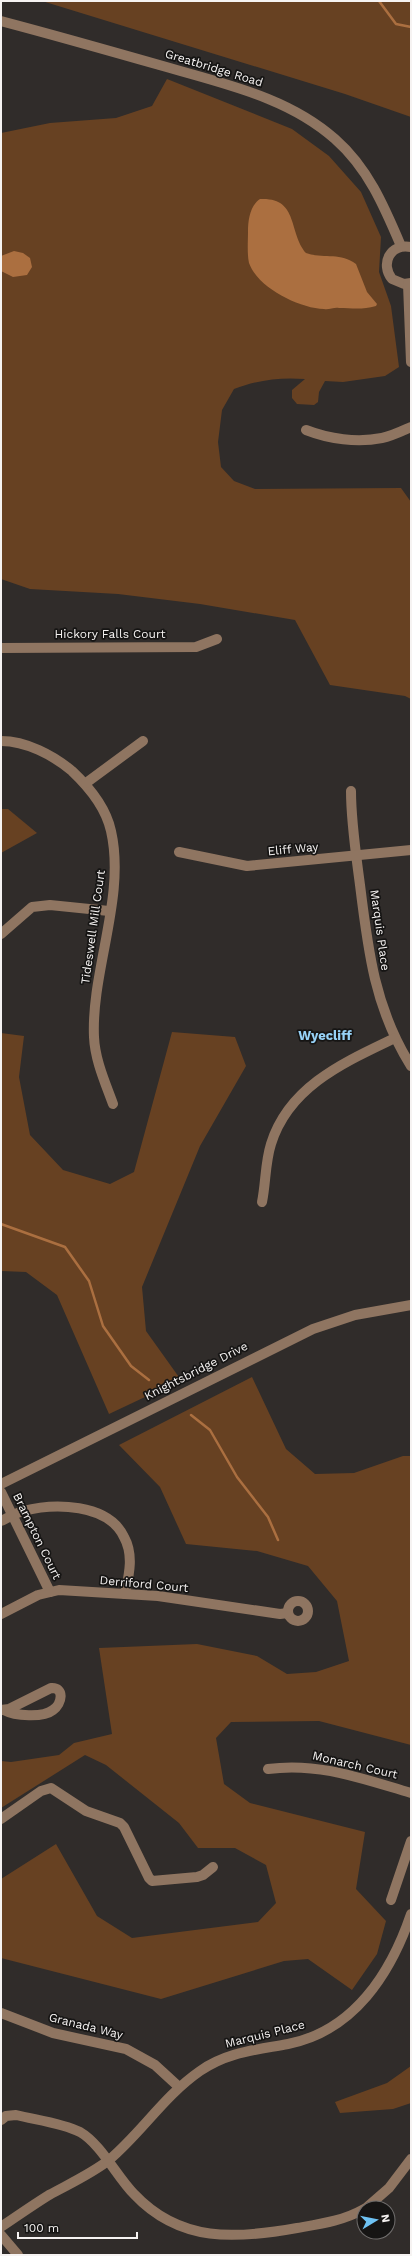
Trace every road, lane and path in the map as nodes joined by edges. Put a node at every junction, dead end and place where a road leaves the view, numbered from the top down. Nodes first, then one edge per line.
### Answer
1 (1, 21) edge
2 (400, 246) junction
3 (411, 247) edge
4 (409, 283) edge
5 (411, 362) edge
6 (411, 427) edge
7 (306, 430) dead end
8 (217, 639) dead end
9 (1, 648) edge
10 (1, 741) edge
11 (143, 741) dead end
12 (86, 784) junction
13 (351, 791) dead end
14 (411, 850) edge
15 (179, 852) dead end
16 (356, 856) junction
17 (110, 911) junction
18 (1, 934) edge
19 (395, 1038) junction
20 (411, 1066) edge
21 (113, 1104) dead end
22 (262, 1202) dead end
23 (411, 1305) edge
24 (1, 1484) edge
25 (1, 1492) edge
26 (13, 1515) junction
27 (1, 1521) edge
28 (50, 1592) junction
29 (125, 1594) junction
30 (288, 1613) dead end
31 (1, 1614) edge
32 (3, 1710) edge
33 (268, 1769) dead end
34 (411, 1793) edge
35 (1, 1819) edge
36 (411, 1841) edge
37 (213, 1867) dead end
38 (391, 1900) dead end
39 (411, 1914) edge
40 (1, 2013) edge
41 (179, 2087) junction
42 (1, 2120) edge
43 (411, 2159) edge
44 (107, 2161) junction
45 (375, 2200) edge
46 (356, 2212) edge
47 (1, 2227) edge
48 (1, 2235) edge
49 (18, 2255) edge

1 - 2 street, Greatbridge Road
2 - 3 street
2 - 4 street
4 - 5 street
6 - 7 street
8 - 9 street, Hickory Falls Court
10 - 12 street, Tideswell Mill Court
11 - 12 street
12 - 17 street, Tideswell Mill Court
13 - 16 street, Marquis Place
14 - 16 street, Eliff Way
15 - 16 street, Eliff Way
16 - 19 street, Marquis Place
17 - 18 street
17 - 21 street, Tideswell Mill Court
19 - 20 street, Marquis Place
19 - 22 street
23 - 24 street, Knightsbridge Drive
25 - 26 street, Brampton Court
26 - 27 street
26 - 28 street, Brampton Court
26 - 29 street
28 - 29 street, Derriford Court
28 - 31 street, Derriford Court
29 - 30 street, Derriford Court
32 - 32 street
33 - 34 street, Monarch Court
35 - 37 street
36 - 38 street
39 - 41 street, Marquis Place
40 - 41 street, Granada Way
41 - 44 street, Marquis Place
42 - 44 street
43 - 45 street
44 - 46 street
44 - 47 street, Marquis Place
48 - 49 street

